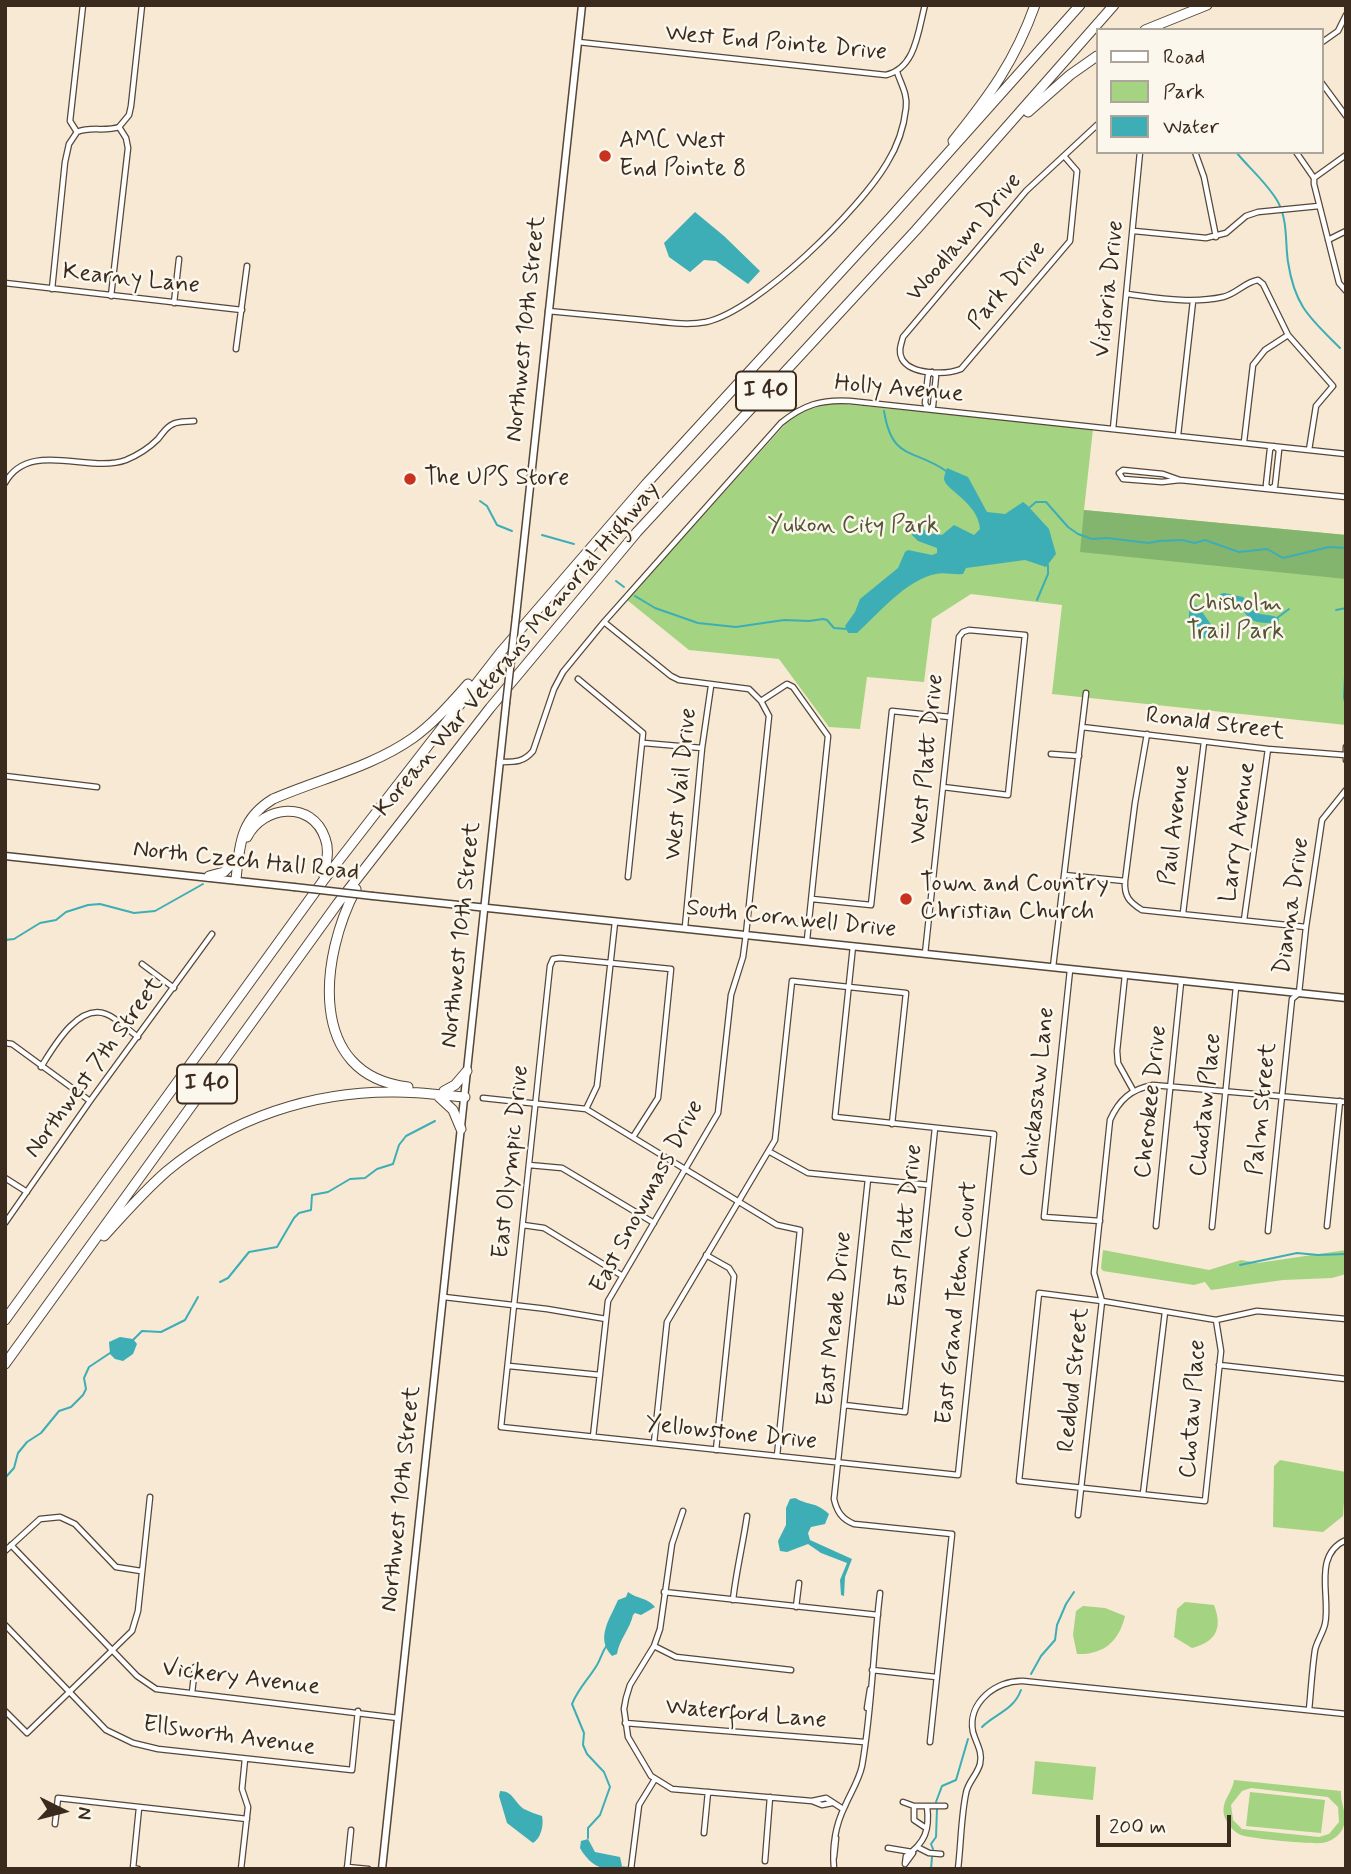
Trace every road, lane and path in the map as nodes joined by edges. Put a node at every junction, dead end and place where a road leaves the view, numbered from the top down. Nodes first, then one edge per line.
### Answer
1 (83, 5) edge
2 (142, 5) edge
3 (582, 5) edge
4 (925, 5) edge
5 (1035, 5) edge
6 (1080, 5) edge
7 (1114, 5) edge
8 (1207, 5) edge
9 (1346, 15) edge
10 (1150, 28) edge
11 (578, 42) junction
12 (1323, 42) edge
13 (1096, 57) edge
14 (897, 72) junction
15 (1323, 85) edge
16 (1346, 116) edge
17 (1096, 126) edge
18 (119, 127) junction
19 (77, 132) junction
20 (1001, 134) junction
21 (1140, 154) edge
22 (1196, 154) edge
23 (1297, 154) edge
24 (1346, 155) edge
25 (1064, 156) junction
26 (1314, 178) junction
27 (1319, 206) junction
28 (890, 218) junction
29 (1134, 231) junction
30 (1346, 231) edge
31 (1216, 237) junction
32 (1328, 240) junction
33 (179, 258) dead end
34 (247, 266) dead end
35 (5, 283) edge
36 (52, 289) junction
37 (1346, 291) edge
38 (1127, 294) junction
39 (111, 296) junction
40 (1193, 301) junction
41 (174, 303) junction
42 (242, 310) junction
43 (548, 311) junction
44 (1288, 335) junction
45 (236, 349) dead end
46 (932, 372) junction
47 (928, 408) junction
48 (194, 421) dead end
49 (1113, 429) junction
50 (1178, 435) junction
51 (1244, 443) junction
52 (1274, 446) junction
53 (1309, 450) junction
54 (1346, 454) edge
55 (1181, 480) junction
56 (5, 483) edge
57 (1270, 489) junction
58 (1346, 497) edge
59 (604, 622) junction
60 (500, 653) junction
61 (578, 679) dead end
62 (711, 686) junction
63 (1086, 693) dead end
64 (761, 701) junction
65 (950, 717) junction
66 (1082, 727) junction
67 (1147, 734) junction
68 (1204, 742) junction
69 (644, 743) junction
70 (1346, 747) edge
71 (702, 748) junction
72 (1268, 749) junction
73 (1051, 754) dead end
74 (1079, 756) junction
75 (1345, 758) edge
76 (499, 762) junction
77 (5, 776) edge
78 (97, 787) dead end
79 (943, 787) junction
80 (1346, 790) edge
81 (238, 855) junction
82 (5, 856) edge
83 (373, 856) junction
84 (1064, 875) junction
85 (209, 876) junction
86 (628, 877) dead end
87 (238, 880) junction
88 (323, 881) junction
89 (1125, 881) junction
90 (812, 899) junction
91 (483, 907) junction
92 (1183, 913) junction
93 (1244, 920) junction
94 (615, 921) junction
95 (685, 927) junction
96 (1306, 927) junction
97 (212, 934) dead end
98 (746, 934) junction
99 (807, 940) junction
100 (853, 946) junction
101 (925, 954) junction
102 (610, 962) junction
103 (142, 964) dead end
104 (1053, 968) junction
105 (1070, 970) junction
106 (1125, 975) junction
107 (1181, 982) junction
108 (849, 987) junction
109 (1237, 987) junction
110 (174, 988) junction
111 (1299, 993) junction
112 (1346, 998) edge
113 (138, 1037) junction
114 (5, 1043) edge
115 (41, 1067) junction
116 (467, 1070) junction
117 (1172, 1086) junction
118 (1133, 1090) junction
119 (1226, 1092) junction
120 (439, 1093) junction
121 (465, 1095) junction
122 (1282, 1096) junction
123 (483, 1098) dead end
124 (90, 1101) junction
125 (1343, 1101) edge
126 (536, 1103) junction
127 (586, 1109) junction
128 (892, 1124) junction
129 (935, 1128) junction
130 (461, 1129) junction
131 (634, 1138) junction
132 (770, 1152) junction
133 (529, 1164) junction
134 (686, 1170) junction
135 (5, 1178) edge
136 (868, 1179) junction
137 (929, 1185) junction
138 (27, 1192) junction
139 (738, 1202) junction
140 (1100, 1221) junction
141 (5, 1223) edge
142 (654, 1223) junction
143 (523, 1225) junction
144 (1156, 1226) dead end
145 (1327, 1226) dead end
146 (1212, 1227) dead end
147 (1268, 1231) dead end
148 (706, 1255) junction
149 (76, 1266) junction
150 (621, 1275) junction
151 (443, 1297) junction
152 (1102, 1301) junction
153 (514, 1305) junction
154 (1164, 1312) junction
155 (606, 1319) junction
156 (1346, 1319) edge
157 (5, 1320) edge
158 (1216, 1321) junction
159 (5, 1364) edge
160 (1219, 1365) junction
161 (509, 1366) junction
162 (600, 1375) junction
163 (1346, 1379) edge
164 (844, 1405) junction
165 (501, 1427) joint
166 (593, 1437) junction
167 (654, 1443) junction
168 (716, 1450) junction
169 (777, 1456) junction
170 (838, 1463) junction
171 (958, 1475) joint
172 (1081, 1488) junction
173 (1143, 1494) junction
174 (150, 1497) dead end
175 (683, 1511) dead end
176 (1078, 1515) dead end
177 (747, 1516) dead end
178 (1346, 1539) edge
179 (11, 1545) junction
180 (5, 1551) edge
181 (141, 1572) junction
182 (799, 1583) dead end
183 (664, 1592) junction
184 (880, 1593) dead end
185 (733, 1600) junction
186 (796, 1607) junction
187 (878, 1615) junction
188 (5, 1625) edge
189 (654, 1646) junction
190 (113, 1651) junction
191 (195, 1667) dead end
192 (791, 1670) dead end
193 (872, 1670) junction
194 (936, 1677) junction
195 (69, 1692) junction
196 (192, 1693) junction
197 (1309, 1710) junction
198 (5, 1711) edge
199 (358, 1711) junction
200 (1346, 1714) edge
201 (398, 1718) junction
202 (625, 1723) junction
203 (864, 1742) junction
204 (930, 1742) dead end
205 (246, 1759) junction
206 (655, 1779) junction
207 (708, 1792) junction
208 (770, 1797) junction
209 (903, 1802) dead end
210 (914, 1806) junction
211 (927, 1806) junction
212 (945, 1806) dead end
213 (139, 1808) junction
214 (843, 1809) junction
215 (247, 1819) junction
216 (55, 1824) dead end
217 (926, 1828) junction
218 (351, 1830) dead end
219 (704, 1833) dead end
220 (888, 1848) dead end
221 (919, 1848) junction
222 (913, 1853) junction
223 (941, 1854) dead end
224 (765, 1861) dead end
225 (905, 1866) edge
226 (135, 1868) edge
227 (347, 1868) edge
228 (241, 1869) edge
229 (368, 1869) edge
230 (382, 1869) edge
231 (631, 1869) edge
232 (834, 1869) edge
233 (958, 1869) edge

1 - 19 street
2 - 18 street
3 - 11 main road, Northwest 10th Street
4 - 14 street, West End Pointe Drive
5 - 28 highway
6 - 28 highway, Korean War Veterans Memorial Highway / I 40
7 - 20 highway, Korean War Veterans Memorial Highway / I 40
8 - 10 highway
9 - 12 street
11 - 14 street, West End Pointe Drive
11 - 43 main road, Northwest 10th Street
13 - 20 highway
14 - 43 street
15 - 16 street
17 - 25 street, Woodlawn Drive
18 - 19 street
18 - 39 street
19 - 36 street
20 - 83 highway, Korean War Veterans Memorial Highway / I 40
21 - 29 street, Victoria Drive
22 - 31 street
23 - 26 street
24 - 26 street
25 - 46 street, Park Drive
25 - 46 street, Woodlawn Drive
26 - 27 street
27 - 31 street
27 - 32 street
28 - 60 highway, Korean War Veterans Memorial Highway / I 40
29 - 31 street
29 - 38 street, Victoria Drive
30 - 32 street
32 - 37 street
33 - 41 street
34 - 42 street
35 - 36 street, Kearny Lane
36 - 39 street, Kearny Lane
38 - 40 street
38 - 49 street, Victoria Drive
39 - 41 street, Kearny Lane
40 - 44 street
40 - 50 street
41 - 42 street, Kearny Lane
42 - 45 street
43 - 76 main road, Northwest 10th Street, bridge
44 - 51 street
44 - 53 street
46 - 47 street
47 - 49 street, Holly Avenue
47 - 59 street, Holly Avenue
48 - 56 street
49 - 50 street, Holly Avenue
50 - 51 street, Holly Avenue
51 - 52 street, Holly Avenue
52 - 53 street, Holly Avenue
52 - 57 street
52 - 57 street
53 - 54 street, Holly Avenue
55 - 55 street
55 - 57 street
57 - 58 street
59 - 62 street
59 - 76 street, Holly Avenue
60 - 81 highway
60 - 88 highway, Korean War Veterans Memorial Highway / I 40
61 - 69 street
62 - 64 street
62 - 71 street, West Vail Drive
63 - 66 street
64 - 90 street
64 - 98 street, East Snowmass Drive
65 - 79 street, West Platt Drive
65 - 79 street, West Platt Drive
65 - 90 street
66 - 67 street, Ronald Street
66 - 74 street
67 - 68 street, Ronald Street
67 - 89 street
68 - 72 street, Ronald Street
68 - 92 street, Paul Avenue
69 - 71 street
69 - 86 street
70 - 75 street
71 - 95 street, West Vail Drive
72 - 75 street, Ronald Street
72 - 93 street, Larry Avenue
73 - 74 street
74 - 84 street
76 - 91 main road, Northwest 10th Street
77 - 78 street
79 - 101 street, West Platt Drive
80 - 96 street, Dianna Drive
81 - 85 highway
81 - 87 highway
82 - 85 main road, North Czech Hall Road
83 - 120 highway
83 - 149 highway, Korean War Veterans Memorial Highway / I 40
84 - 89 street
84 - 104 street
85 - 87 main road, North Czech Hall Road
87 - 88 highway
87 - 91 main road, North Czech Hall Road, bridge
88 - 157 highway, Korean War Veterans Memorial Highway / I 40
89 - 92 street
90 - 99 street
91 - 94 main road, South Cornwell Drive
91 - 116 main road, Northwest 10th Street
92 - 93 street
93 - 96 street
94 - 95 main road, South Cornwell Drive
94 - 102 street
95 - 98 main road, South Cornwell Drive
96 - 111 street, Dianna Drive
97 - 110 street, Northwest 7th Street
98 - 99 main road, South Cornwell Drive
98 - 134 street, East Snowmass Drive
99 - 100 main road, South Cornwell Drive
100 - 101 main road, South Cornwell Drive
100 - 108 street
101 - 104 main road, South Cornwell Drive
102 - 126 street, East Olympic Drive
102 - 127 street
102 - 131 street
103 - 110 street
104 - 105 main road, South Cornwell Drive
105 - 106 main road, South Cornwell Drive
105 - 140 street, Chickasaw Lane
106 - 107 main road, South Cornwell Drive
106 - 118 street
107 - 109 main road, South Cornwell Drive
107 - 117 street, Cherokee Drive
108 - 128 street
108 - 128 street, East Platt Drive
108 - 132 street
109 - 111 main road, South Cornwell Drive
109 - 119 street, Choctaw Place
110 - 113 street, Northwest 7th Street
111 - 112 main road, South Cornwell Drive
111 - 122 street, Palm Street
113 - 115 street
113 - 124 street, Northwest 7th Street
114 - 115 street
115 - 124 street
116 - 120 highway
116 - 121 main road, Northwest 10th Street
117 - 118 street
117 - 119 street
117 - 144 street, Cherokee Drive
118 - 140 street, Redbud Street
119 - 122 street
119 - 146 street, Choctaw Place
120 - 121 highway
120 - 130 highway
120 - 149 highway
121 - 130 main road, Northwest 10th Street
122 - 125 street
122 - 147 street, Palm Street
123 - 126 street
124 - 138 street, Northwest 7th Street
125 - 145 street
126 - 127 street
126 - 133 street, East Olympic Drive
127 - 131 street
128 - 129 street, East Platt Drive
129 - 137 street, East Platt Drive
129 - 171 street, East Grand Teton Court
130 - 151 main road, Northwest 10th Street
131 - 134 street
132 - 136 street
132 - 139 street
133 - 142 street
133 - 143 street, East Olympic Drive
134 - 139 street
134 - 142 street, East Snowmass Drive
135 - 138 street
136 - 137 street
136 - 164 street, East Meade Drive
137 - 164 street, East Platt Drive
138 - 141 street, Northwest 7th Street
139 - 148 street
139 - 169 street
140 - 152 street, Redbud Street
142 - 150 street, East Snowmass Drive
143 - 150 street
143 - 153 street, East Olympic Drive
148 - 167 street
148 - 168 street
149 - 159 highway, Korean War Veterans Memorial Highway / I 40
150 - 155 street, East Snowmass Drive
151 - 153 street
151 - 201 main road, Northwest 10th Street
152 - 154 street
152 - 172 street, Redbud Street
152 - 172 street
153 - 155 street
153 - 161 street, East Olympic Drive
154 - 158 street
154 - 173 street
155 - 162 street, East Snowmass Drive
156 - 158 street
158 - 160 street, Chotaw Place
160 - 163 street
160 - 173 street, Chotaw Place
161 - 162 street
161 - 165 street, East Olympic Drive
162 - 166 street, East Snowmass Drive
164 - 170 street, East Meade Drive
165 - 166 street, Yellowstone Drive
166 - 167 street, Yellowstone Drive
167 - 168 street, Yellowstone Drive
168 - 169 street, Yellowstone Drive
169 - 170 street, Yellowstone Drive
170 - 171 street, Yellowstone Drive
170 - 194 street, East Meade Drive
172 - 173 street
172 - 176 street, Redbud Street
174 - 181 street
175 - 183 street
177 - 185 street
178 - 197 street
179 - 180 street
179 - 181 street
179 - 190 street, Vickery Avenue
181 - 190 street
182 - 186 street
183 - 185 street
183 - 189 street
184 - 187 street
185 - 186 street
186 - 187 street
187 - 193 street
188 - 195 street, Ellsworth Avenue
189 - 192 street
189 - 202 street
190 - 195 street
190 - 196 street, Vickery Avenue
191 - 196 street
193 - 194 street
193 - 203 street
194 - 204 street
195 - 198 street
195 - 205 street, Ellsworth Avenue
196 - 199 street, Vickery Avenue
197 - 200 street
197 - 233 street
199 - 201 street, Vickery Avenue
199 - 205 street, Ellsworth Avenue
201 - 230 main road, Northwest 10th Street
202 - 203 street, Waterford Lane
202 - 206 street
203 - 214 street
205 - 215 street
206 - 207 street
206 - 231 street
207 - 208 street
207 - 219 street
208 - 214 street
208 - 224 street
209 - 210 street
210 - 211 street
210 - 217 street
211 - 212 street
211 - 217 street
213 - 215 street
213 - 216 street
213 - 226 street
214 - 232 street
215 - 228 street
217 - 221 street
218 - 227 street
220 - 222 street
221 - 222 street
221 - 223 street
222 - 225 street
227 - 229 street

